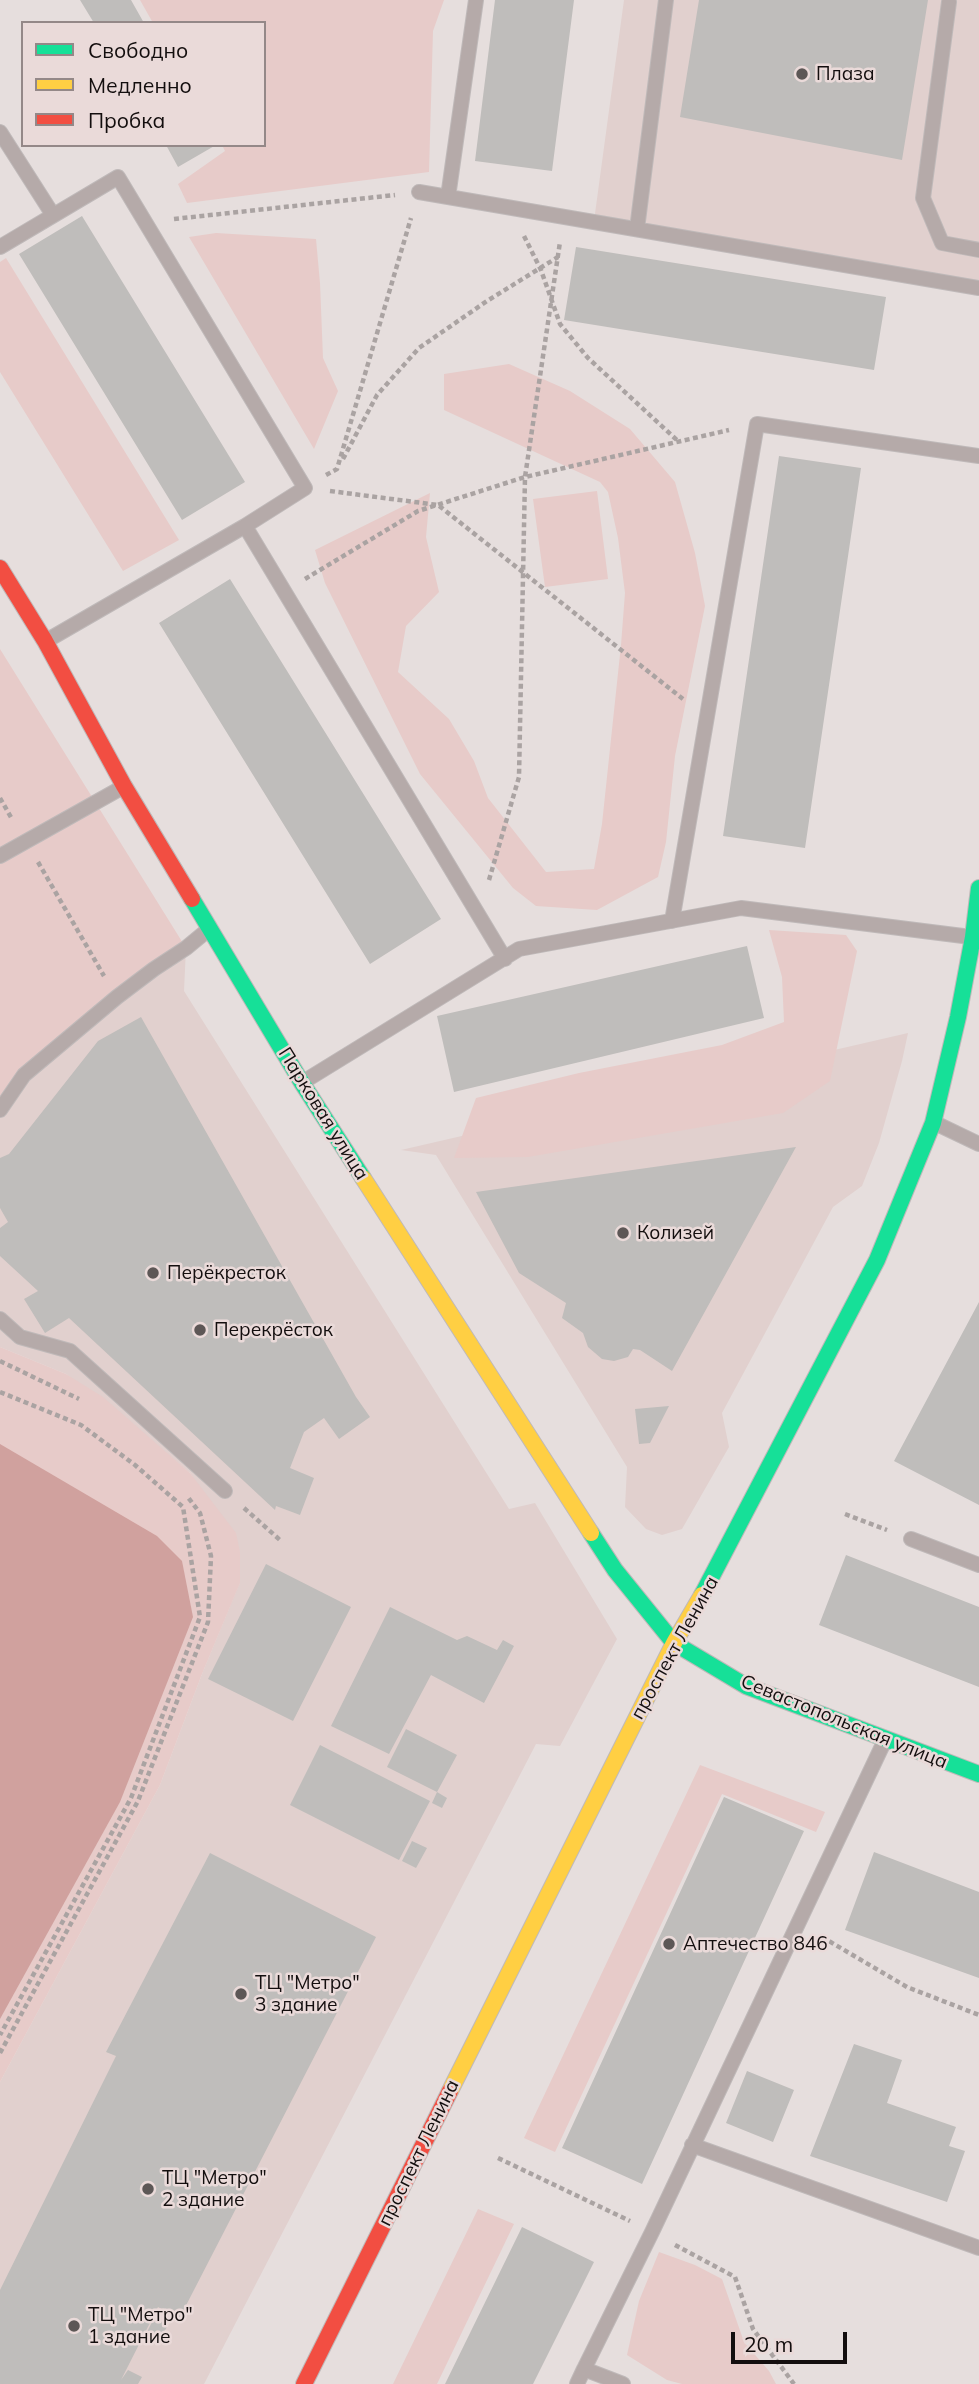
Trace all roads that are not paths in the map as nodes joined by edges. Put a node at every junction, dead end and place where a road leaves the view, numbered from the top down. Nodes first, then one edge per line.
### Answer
1 (476, 0) edge
2 (666, 0) edge
3 (949, 2) dead end
4 (0, 132) edge
5 (419, 192) road end
6 (448, 197) junction
7 (53, 215) junction
8 (637, 229) junction
9 (0, 247) edge
10 (979, 250) edge
11 (979, 288) edge
12 (979, 456) edge
13 (245, 526) junction
14 (0, 568) edge
15 (45, 641) junction
16 (124, 786) junction
17 (0, 856) edge
18 (979, 888) edge
19 (672, 921) junction
20 (210, 929) junction
21 (973, 937) junction
22 (505, 959) junction
23 (302, 1083) junction
24 (0, 1110) edge
25 (933, 1123) junction
26 (979, 1144) edge
27 (0, 1318) edge
28 (225, 1491) road end
29 (911, 1539) road end
30 (979, 1566) edge
31 (674, 1643) junction
32 (885, 1740) junction
33 (979, 1774) edge
34 (692, 2145) junction
35 (979, 2248) edge
36 (584, 2369) junction
37 (304, 2384) edge
38 (577, 2384) edge
39 (623, 2384) edge

1 - 6 lane
2 - 8 lane
3 - 10 lane
4 - 7 lane
5 - 6 lane
6 - 8 lane
7 - 9 lane
7 - 13 lane
8 - 11 lane
12 - 19 lane
13 - 15 lane
13 - 22 lane
14 - 15 main road, Парковая улица
15 - 16 main road, Парковая улица
16 - 17 lane
16 - 20 main road, Парковая улица
18 - 21 main road, проспект Ленина
19 - 21 lane
19 - 22 lane
20 - 23 main road, Парковая улица
20 - 24 lane
21 - 25 main road, проспект Ленина
22 - 23 lane
23 - 31 main road, Парковая улица
25 - 26 lane
25 - 31 main road, проспект Ленина
27 - 28 lane
29 - 30 lane
31 - 32 main road, Севастопольская улица
31 - 37 main road, проспект Ленина
32 - 33 main road, Севастопольская улица
32 - 34 lane
34 - 35 lane
34 - 36 lane
36 - 38 lane
36 - 39 lane

